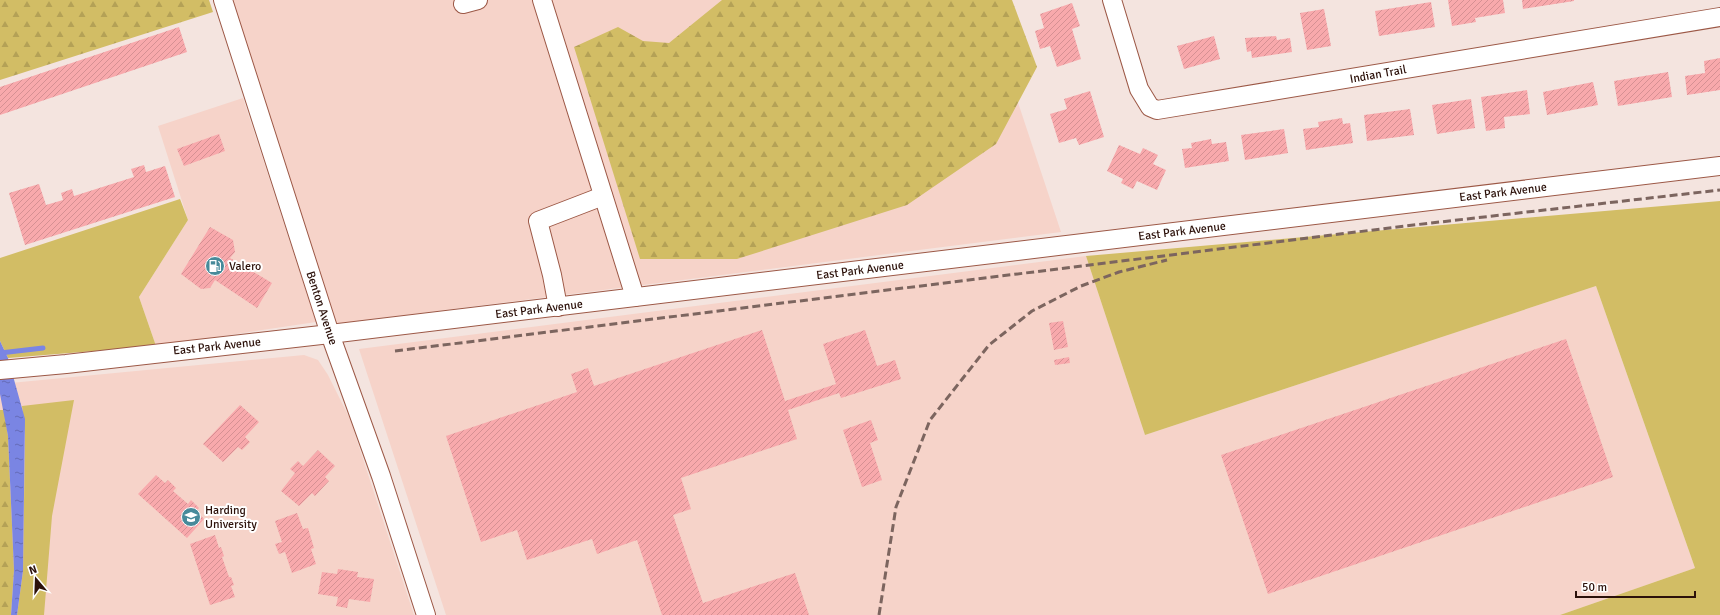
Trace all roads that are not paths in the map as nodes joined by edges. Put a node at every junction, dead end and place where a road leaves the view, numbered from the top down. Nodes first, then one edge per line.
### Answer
1 (223, 0) edge
2 (542, 0) edge
3 (1112, 0) edge
4 (1720, 17) edge
5 (1720, 166) edge
6 (603, 196) junction
7 (635, 297) junction
8 (558, 307) junction
9 (330, 334) junction
10 (0, 370) edge
11 (426, 615) edge

1 - 9 street, Benton Avenue
2 - 6 street
3 - 4 street, Indian Trail
5 - 7 street, East Park Avenue
6 - 7 street
6 - 8 street
7 - 8 street, East Park Avenue
8 - 9 street, East Park Avenue
9 - 10 street, East Park Avenue
9 - 11 street, Benton Avenue

